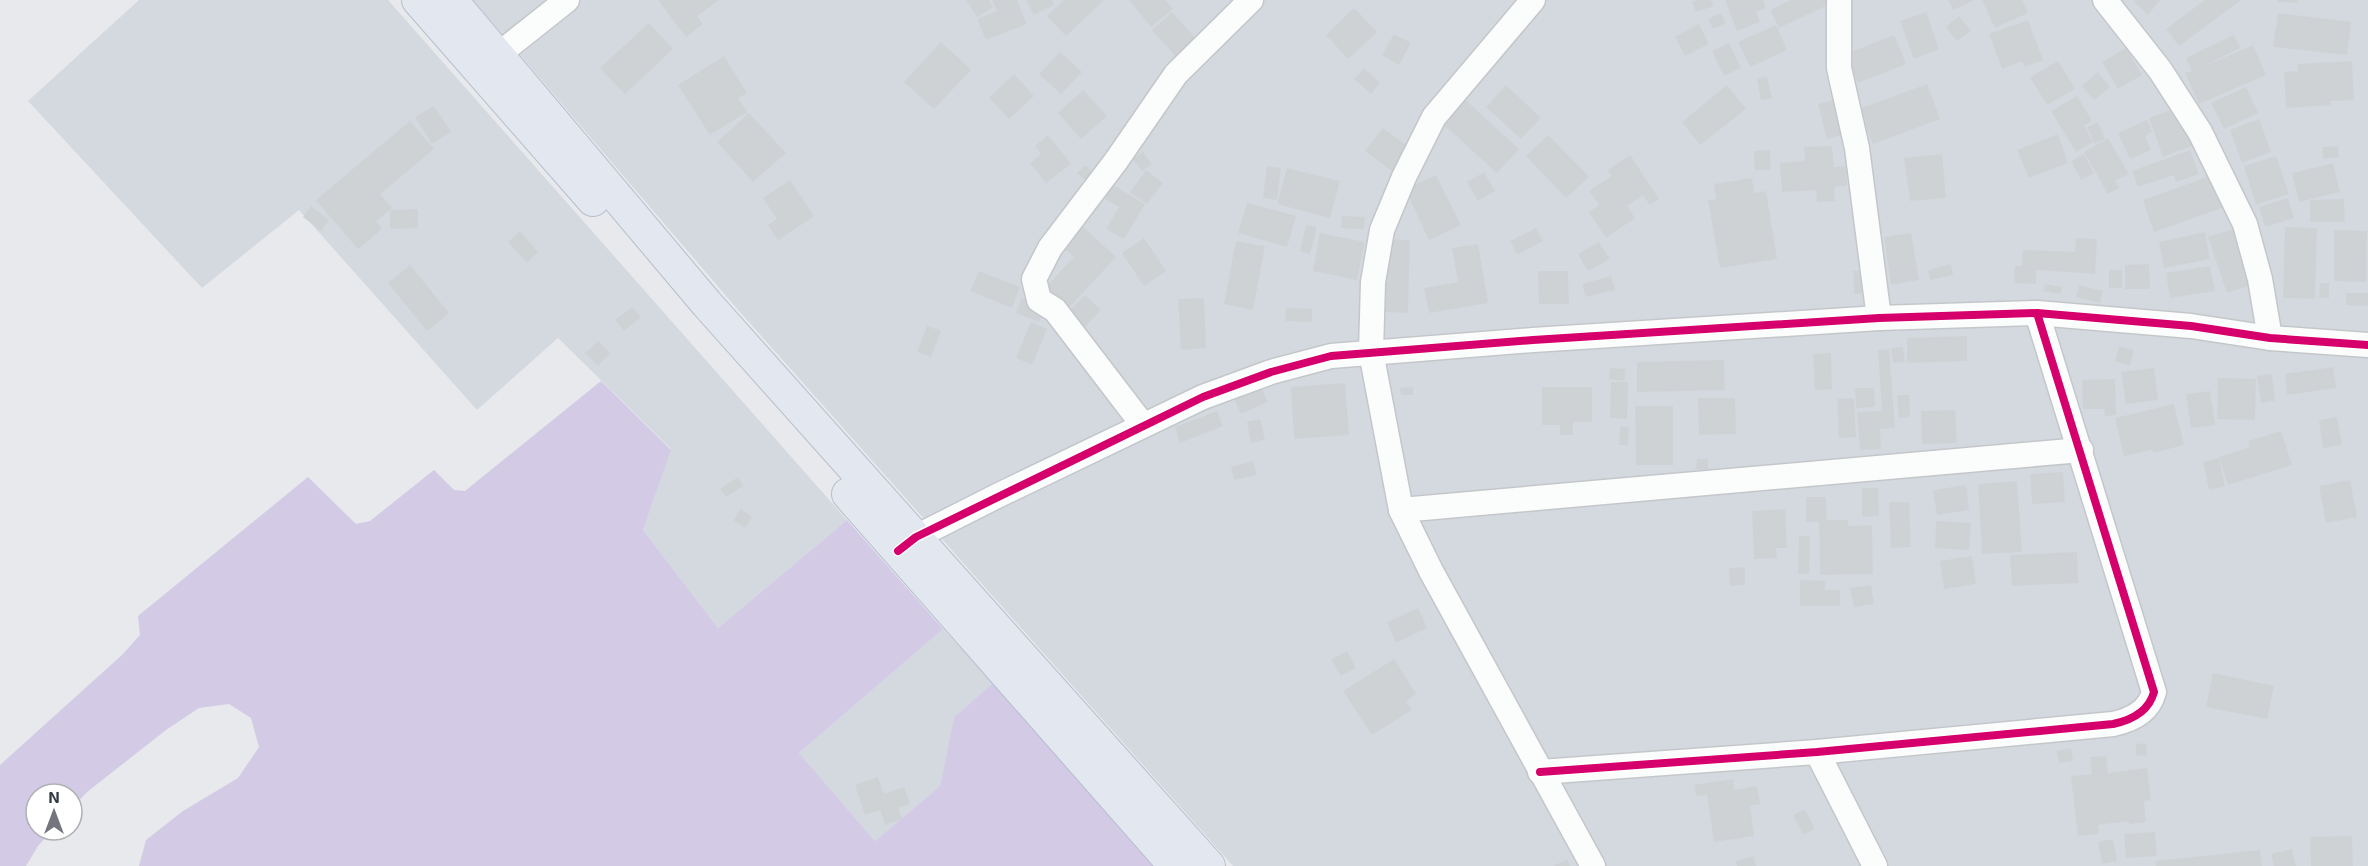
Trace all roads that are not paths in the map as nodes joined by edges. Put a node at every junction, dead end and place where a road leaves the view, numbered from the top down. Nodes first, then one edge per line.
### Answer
1 (418, 0) edge
2 (451, 0) edge
3 (567, 0) edge
4 (1251, 0) edge
5 (1533, 0) edge
6 (1839, 0) edge
7 (2105, 0) edge
8 (498, 54) junction
9 (2037, 313) junction
10 (1879, 318) junction
11 (2270, 338) junction
12 (2368, 345) edge
13 (1371, 352) junction
14 (1143, 425) junction
15 (2081, 450) junction
16 (1401, 510) junction
17 (907, 544) junction
18 (1817, 752) junction
19 (1540, 772) junction
20 (1175, 866) edge
21 (1209, 866) edge
22 (1593, 866) edge
23 (1875, 866) edge

1 - 17 main road
2 - 8 main road
3 - 8 street
4 - 14 street
5 - 13 street
6 - 10 street
7 - 11 street
8 - 17 main road
9 - 10 street
9 - 11 street
9 - 15 street
10 - 13 street
11 - 12 street
13 - 14 street
13 - 16 street
14 - 17 street
15 - 16 street
15 - 18 street
16 - 19 street
17 - 20 main road
17 - 21 main road
18 - 19 street
18 - 23 street
19 - 22 street

